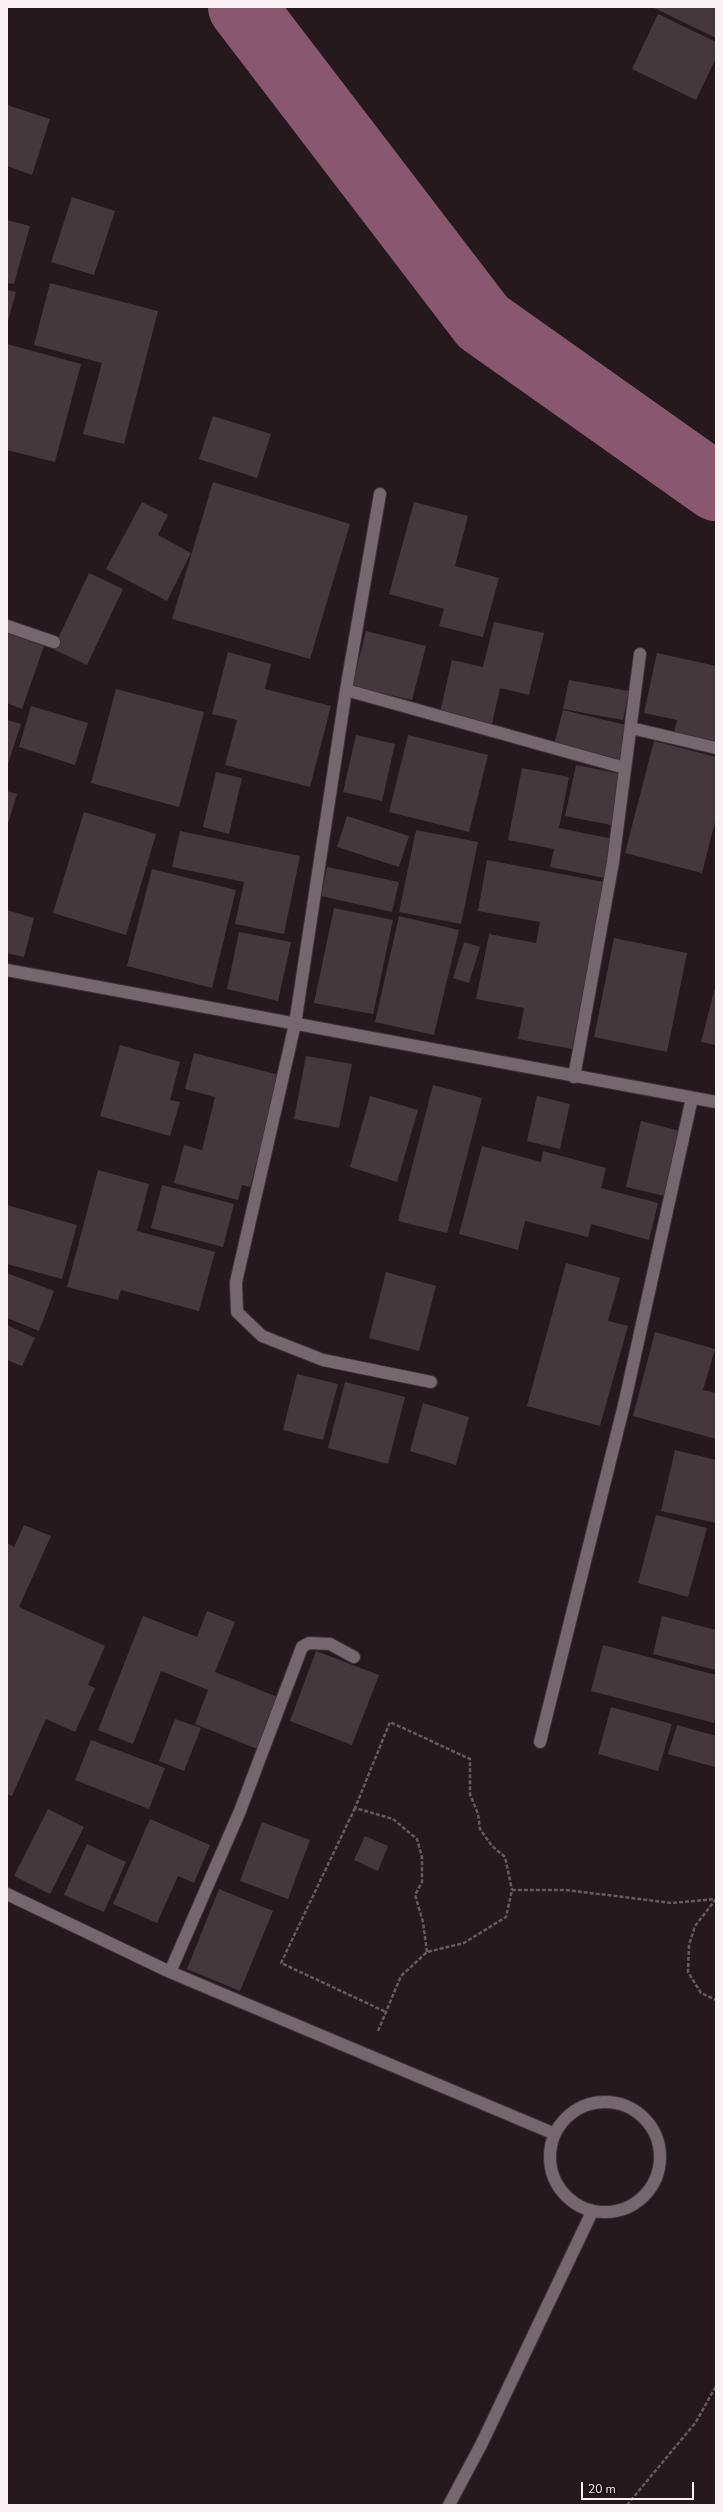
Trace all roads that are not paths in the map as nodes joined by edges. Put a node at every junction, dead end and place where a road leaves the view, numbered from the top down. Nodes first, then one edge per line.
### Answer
1 (380, 494) dead end
2 (7, 626) edge
3 (54, 642) dead end
4 (640, 654) dead end
5 (346, 690) junction
6 (631, 728) junction
7 (716, 748) edge
8 (625, 768) junction
9 (7, 970) edge
10 (295, 1024) junction
11 (574, 1077) junction
12 (692, 1098) junction
13 (716, 1102) edge
14 (431, 1382) dead end
15 (354, 1657) dead end
16 (540, 1742) dead end
17 (7, 1894) edge
18 (170, 1972) junction
19 (555, 2134) junction
20 (592, 2212) junction
21 (449, 2505) edge

1 - 5 street
2 - 3 street
4 - 6 street
5 - 8 street
5 - 10 street
6 - 7 street
6 - 8 street
8 - 11 street
9 - 10 street
10 - 11 street
10 - 14 street
11 - 12 street
12 - 13 street
12 - 16 street
15 - 18 street
17 - 18 street
18 - 19 street
19 - 20 street
19 - 20 street
20 - 21 street

